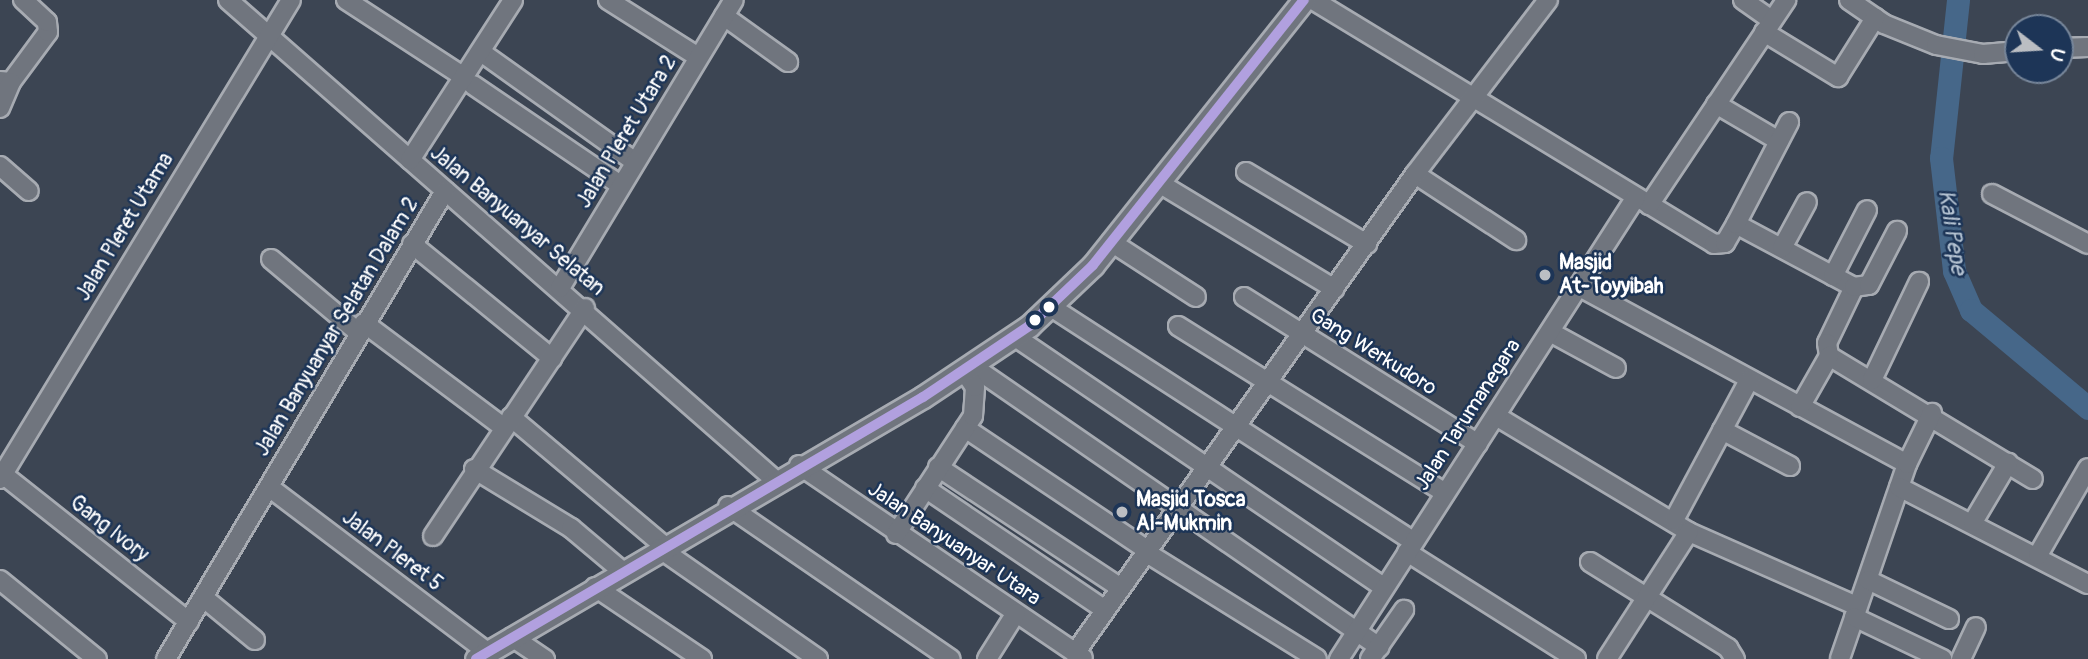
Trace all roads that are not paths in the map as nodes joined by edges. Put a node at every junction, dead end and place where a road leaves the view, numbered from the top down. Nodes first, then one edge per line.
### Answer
1 (23, 0) edge
2 (228, 0) edge
3 (291, 0) edge
4 (346, 0) edge
5 (513, 0) edge
6 (608, 0) edge
7 (1304, 0) edge
8 (1313, 0) edge
9 (1548, 0) edge
10 (1743, 0) edge
11 (1786, 0) edge
12 (1849, 0) edge
13 (729, 8) edge
14 (1875, 18) junction
15 (1768, 26) junction
16 (271, 33) junction
17 (481, 52) junction
18 (2004, 52) edge
19 (698, 57) junction
20 (788, 62) dead end
21 (469, 81) junction
22 (6, 82) edge
23 (1471, 97) junction
24 (1716, 104) junction
25 (0, 108) edge
26 (1789, 122) dead end
27 (1779, 141) junction
28 (410, 160) junction
29 (634, 161) junction
30 (0, 166) edge
31 (1246, 172) dead end
32 (1415, 174) junction
33 (1158, 183) junction
34 (620, 185) junction
35 (30, 191) dead end
36 (445, 191) junction
37 (1992, 194) dead end
38 (1642, 201) junction
39 (1807, 202) dead end
40 (1867, 210) dead end
41 (2088, 223) edge
42 (1736, 224) junction
43 (1897, 231) dead end
44 (1516, 240) dead end
45 (1111, 242) junction
46 (2084, 242) edge
47 (412, 244) junction
48 (1367, 244) junction
49 (1782, 248) junction
50 (271, 259) dead end
51 (1833, 276) junction
52 (1919, 282) dead end
53 (1578, 286) junction
54 (560, 288) junction
55 (1854, 288) junction
56 (1335, 289) junction
57 (1196, 297) dead end
58 (1244, 297) dead end
59 (1051, 307) junction
60 (585, 308) junction
61 (1178, 326) dead end
62 (361, 327) junction
63 (1550, 332) junction
64 (1302, 335) junction
65 (1014, 336) junction
66 (1829, 356) junction
67 (552, 358) junction
68 (1616, 368) dead end
69 (968, 369) junction
70 (1749, 380) junction
71 (1872, 380) junction
72 (1267, 386) junction
73 (1800, 407) junction
74 (1932, 413) junction
75 (1496, 416) junction
76 (507, 422) junction
77 (964, 428) junction
78 (1239, 428) junction
79 (1722, 430) junction
80 (1478, 444) junction
81 (2008, 463) junction
82 (1907, 464) junction
83 (799, 465) junction
84 (1790, 466) dead end
85 (938, 467) junction
86 (2088, 468) edge
87 (474, 469) junction
88 (1207, 471) junction
89 (1, 475) edge
90 (774, 479) junction
91 (2033, 479) dead end
92 (269, 487) junction
93 (1899, 487) junction
94 (925, 488) junction
95 (1445, 493) junction
96 (728, 506) junction
97 (1180, 509) junction
98 (1674, 520) junction
99 (1973, 522) junction
100 (1689, 532) junction
101 (896, 534) junction
102 (433, 536) dead end
103 (661, 546) junction
104 (1410, 547) junction
105 (1148, 552) junction
106 (2038, 555) junction
107 (1590, 562) dead end
108 (622, 571) junction
109 (0, 580) edge
110 (1868, 580) junction
111 (2088, 584) edge
112 (595, 587) junction
113 (1384, 587) junction
114 (1121, 588) junction
115 (204, 598) junction
116 (1644, 602) junction
117 (1105, 610) junction
118 (1404, 610) dead end
119 (1856, 611) junction
120 (1016, 613) junction
121 (1949, 619) dead end
122 (190, 622) junction
123 (1976, 628) dead end
124 (1356, 632) junction
125 (512, 637) junction
126 (255, 640) dead end
127 (1375, 653) edge
128 (482, 656) edge
129 (1080, 656) edge
130 (97, 659) edge
131 (166, 659) edge
132 (545, 659) edge
133 (702, 659) edge
134 (818, 659) edge
135 (951, 659) edge
136 (987, 659) edge
137 (1317, 659) edge
138 (1339, 659) edge
139 (1576, 659) edge
140 (1607, 659) edge
141 (1735, 659) edge
142 (1840, 659) edge
143 (1942, 659) edge
144 (1961, 659) edge

1 - 22 street
2 - 16 street, Jalan Banyuanyar Selatan
3 - 16 street, Jalan Pleret Utama
4 - 21 street
5 - 17 street
6 - 19 street
7 - 33 main road
8 - 23 street
9 - 23 street
10 - 15 street
11 - 15 street, Jalan Tarumanegara
12 - 14 street
13 - 19 street, Jalan Pleret Utara 2
13 - 20 street
14 - 15 street
14 - 18 street
15 - 24 street, Jalan Tarumanegara
16 - 28 street, Jalan Banyuanyar Selatan
16 - 89 street, Jalan Pleret Utama
17 - 21 street
17 - 29 street
19 - 29 street, Jalan Pleret Utara 2
21 - 28 street
21 - 34 street
22 - 25 street
23 - 32 street
23 - 38 street
24 - 27 street
24 - 38 street, Jalan Tarumanegara
26 - 27 street
27 - 42 street
28 - 36 street, Jalan Banyuanyar Selatan
29 - 34 street, Jalan Pleret Utara 2
30 - 35 street
31 - 48 street
32 - 44 street
32 - 48 street
33 - 45 main road
33 - 56 street
34 - 54 street, Jalan Pleret Utara 2
36 - 47 street, Jalan Banyuanyar Selatan Dalam 2
36 - 54 street, Jalan Banyuanyar Selatan
37 - 46 street
38 - 42 street
38 - 53 street, Jalan Tarumanegara
39 - 49 street
40 - 51 street
41 - 46 street
42 - 49 street
43 - 55 street
45 - 57 street
45 - 59 main road
47 - 62 street, Jalan Banyuanyar Selatan Dalam 2
47 - 67 street
48 - 56 street
49 - 51 street
50 - 62 street
51 - 55 street
52 - 71 street
53 - 63 street, Jalan Tarumanegara
53 - 70 street
54 - 60 street, Jalan Banyuanyar Selatan
55 - 66 street
56 - 64 street
58 - 64 street, Gang Werkudoro
59 - 65 main road
59 - 78 street
60 - 67 street
60 - 90 street, Jalan Banyuanyar Selatan
61 - 72 street
62 - 76 street
62 - 92 street, Jalan Banyuanyar Selatan Dalam 2
63 - 68 street
63 - 75 street, Jalan Tarumanegara
64 - 72 street
64 - 80 street, Gang Werkudoro
65 - 69 main road
65 - 88 street
66 - 71 street
66 - 73 street
67 - 76 street
69 - 77 street
69 - 83 main road
69 - 97 street
70 - 73 street
70 - 79 street
71 - 74 street
72 - 78 street
72 - 95 street
73 - 82 street
74 - 81 street
74 - 82 street
75 - 80 street, Jalan Tarumanegara
75 - 98 street
76 - 87 street
76 - 103 street
77 - 85 street
77 - 105 street
78 - 88 street
78 - 104 street
79 - 84 street
79 - 98 street
80 - 95 street, Jalan Tarumanegara
81 - 91 street
81 - 99 street
82 - 93 street
83 - 90 main road
83 - 101 street, Jalan Banyuanyar Utara
85 - 94 street
85 - 114 street
86 - 106 street
87 - 102 street
87 - 108 street
88 - 97 street
88 - 113 street
89 - 122 street, Gang Ivory
90 - 96 main road
92 - 115 street, Jalan Banyuanyar Selatan Dalam 2
92 - 128 street, Jalan Pleret 5
93 - 99 street
93 - 110 street
94 - 101 street
94 - 117 street
95 - 104 street, Jalan Tarumanegara
96 - 103 main road
96 - 135 street
97 - 105 street
97 - 124 street
98 - 100 street
99 - 106 street
100 - 116 street
100 - 119 street
101 - 120 street, Jalan Banyuanyar Utara
103 - 108 main road
103 - 134 street
104 - 113 street, Jalan Tarumanegara
104 - 139 street
105 - 114 street
105 - 137 street
106 - 111 street
107 - 116 street
108 - 112 main road
109 - 130 street
110 - 119 street
110 - 121 street
112 - 125 main road
112 - 133 street
113 - 124 street, Jalan Tarumanegara
114 - 117 street
115 - 122 street, Jalan Banyuanyar Selatan Dalam 2
115 - 126 street
116 - 140 street
116 - 141 street
117 - 129 street
118 - 127 street
119 - 142 street
119 - 143 street
120 - 129 street, Jalan Banyuanyar Utara
120 - 136 street
122 - 131 street, Jalan Banyuanyar Selatan Dalam 2
123 - 144 street
124 - 127 street
124 - 138 street, Jalan Tarumanegara
125 - 128 main road
125 - 132 street

